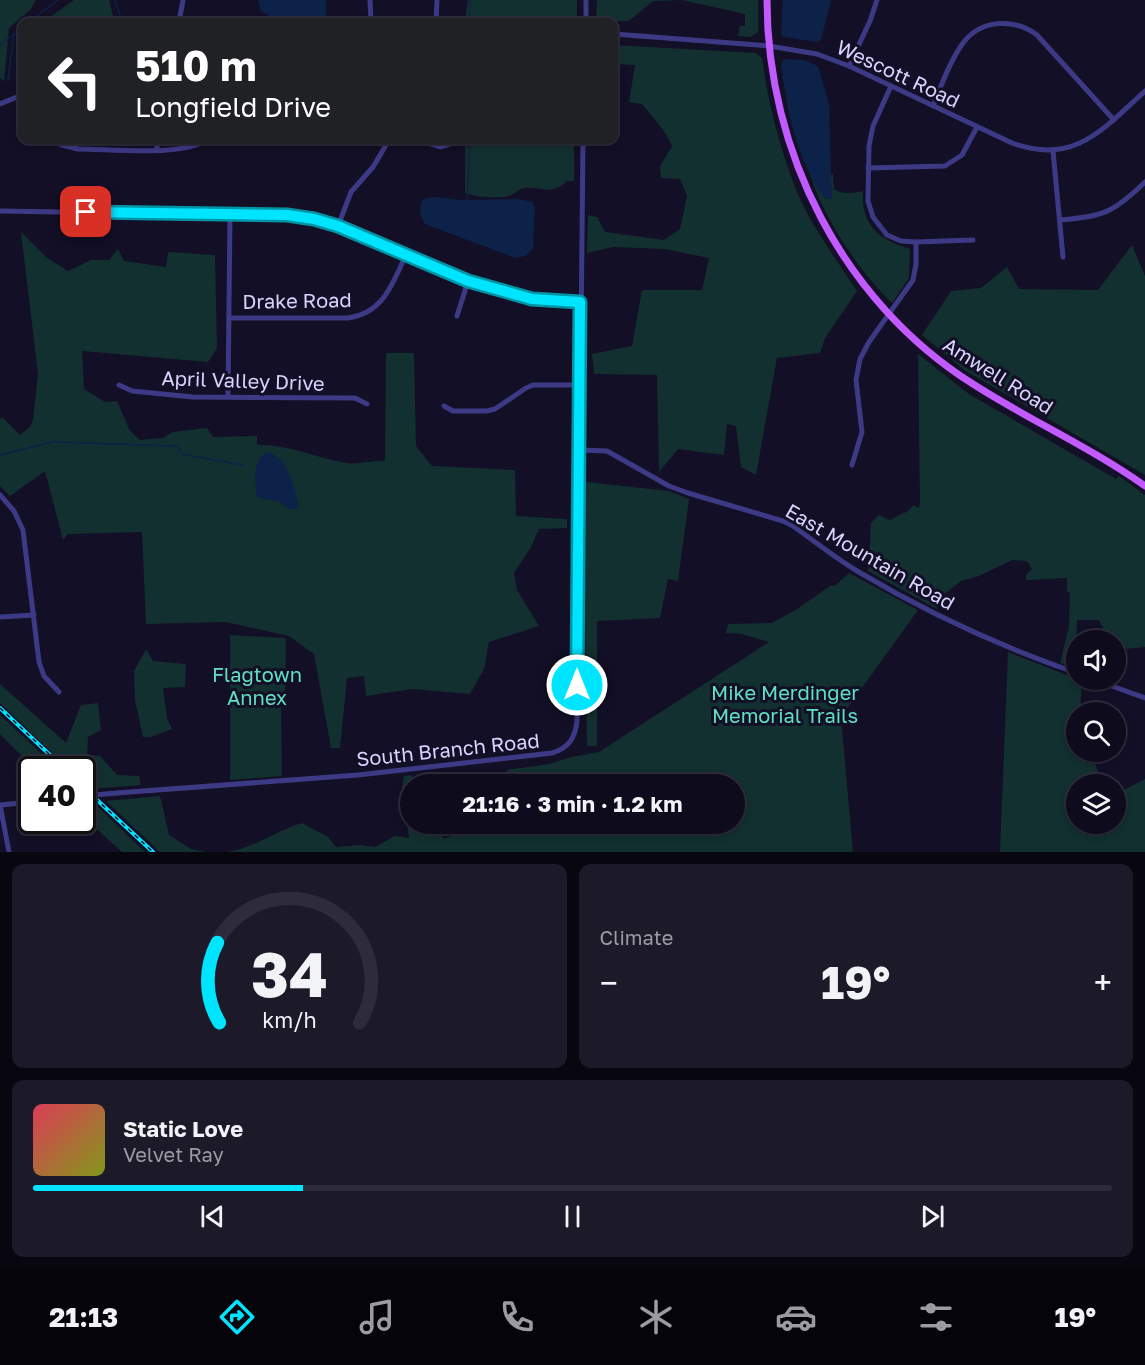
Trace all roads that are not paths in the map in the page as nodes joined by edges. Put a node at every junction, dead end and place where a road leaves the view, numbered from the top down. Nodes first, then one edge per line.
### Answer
1 (183, 0) edge
2 (370, 0) edge
3 (437, 0) edge
4 (586, 0) edge
5 (767, 0) edge
6 (877, 0) edge
7 (180, 18) edge
8 (371, 18) edge
9 (436, 18) edge
10 (586, 18) edge
11 (618, 34) edge
12 (769, 46) junction
13 (849, 66) junction
14 (891, 86) junction
15 (1145, 91) edge
16 (18, 97) edge
17 (0, 104) edge
18 (933, 106) junction
19 (1114, 120) junction
20 (977, 127) junction
21 (60, 144) edge
22 (158, 144) edge
23 (198, 144) edge
24 (386, 144) edge
25 (432, 144) edge
26 (452, 144) edge
27 (583, 144) edge
28 (157, 150) junction
29 (1053, 151) junction
30 (868, 168) junction
31 (1144, 184) edge
32 (0, 211) edge
33 (230, 214) junction
34 (1060, 220) junction
35 (338, 226) junction
36 (973, 240) dead end
37 (916, 242) junction
38 (406, 255) junction
39 (1063, 257) dead end
40 (468, 281) junction
41 (580, 302) junction
42 (890, 314) junction
43 (457, 316) dead end
44 (229, 318) junction
45 (119, 385) dead end
46 (579, 385) junction
47 (228, 397) junction
48 (367, 404) dead end
49 (444, 406) dead end
50 (579, 450) junction
51 (852, 465) dead end
52 (1145, 486) edge
53 (0, 495) edge
54 (34, 615) junction
55 (0, 618) edge
56 (1066, 669) edge
57 (1123, 690) edge
58 (59, 693) dead end
59 (1145, 698) edge
60 (96, 795) edge
61 (18, 803) edge
62 (0, 805) edge
63 (8, 851) edge

1 - 7 street
2 - 8 street
3 - 9 street
4 - 10 street
5 - 12 main road, Amwell Road
6 - 13 street
11 - 12 street, Wescott Road
12 - 13 street, Wescott Road
12 - 42 main road, Amwell Road
13 - 14 street, Wescott Road
14 - 18 street, Wescott Road
14 - 30 street
15 - 19 street, Wescott Road
16 - 17 street
18 - 19 street
18 - 20 street, Wescott Road
19 - 29 street, Wescott Road
20 - 29 street, Wescott Road
20 - 30 street
21 - 28 street
22 - 28 street
23 - 28 street
24 - 35 street
25 - 26 street
27 - 41 street, South Branch Road
29 - 34 street
30 - 37 street
31 - 34 street
32 - 33 street
33 - 35 street
33 - 44 street
34 - 39 street
35 - 38 street
36 - 37 street
37 - 42 street
38 - 40 street
38 - 44 street, Drake Road
40 - 41 street
40 - 43 street
41 - 46 street, South Branch Road
42 - 51 street
42 - 52 main road, Amwell Road
44 - 47 street
45 - 47 street, April Valley Drive
46 - 49 street
46 - 50 street, South Branch Road
47 - 48 street, April Valley Drive
50 - 56 street, East Mountain Road
50 - 60 street, South Branch Road, bridge
53 - 54 street
54 - 55 street
54 - 58 street
57 - 59 street
61 - 62 street
62 - 63 street

